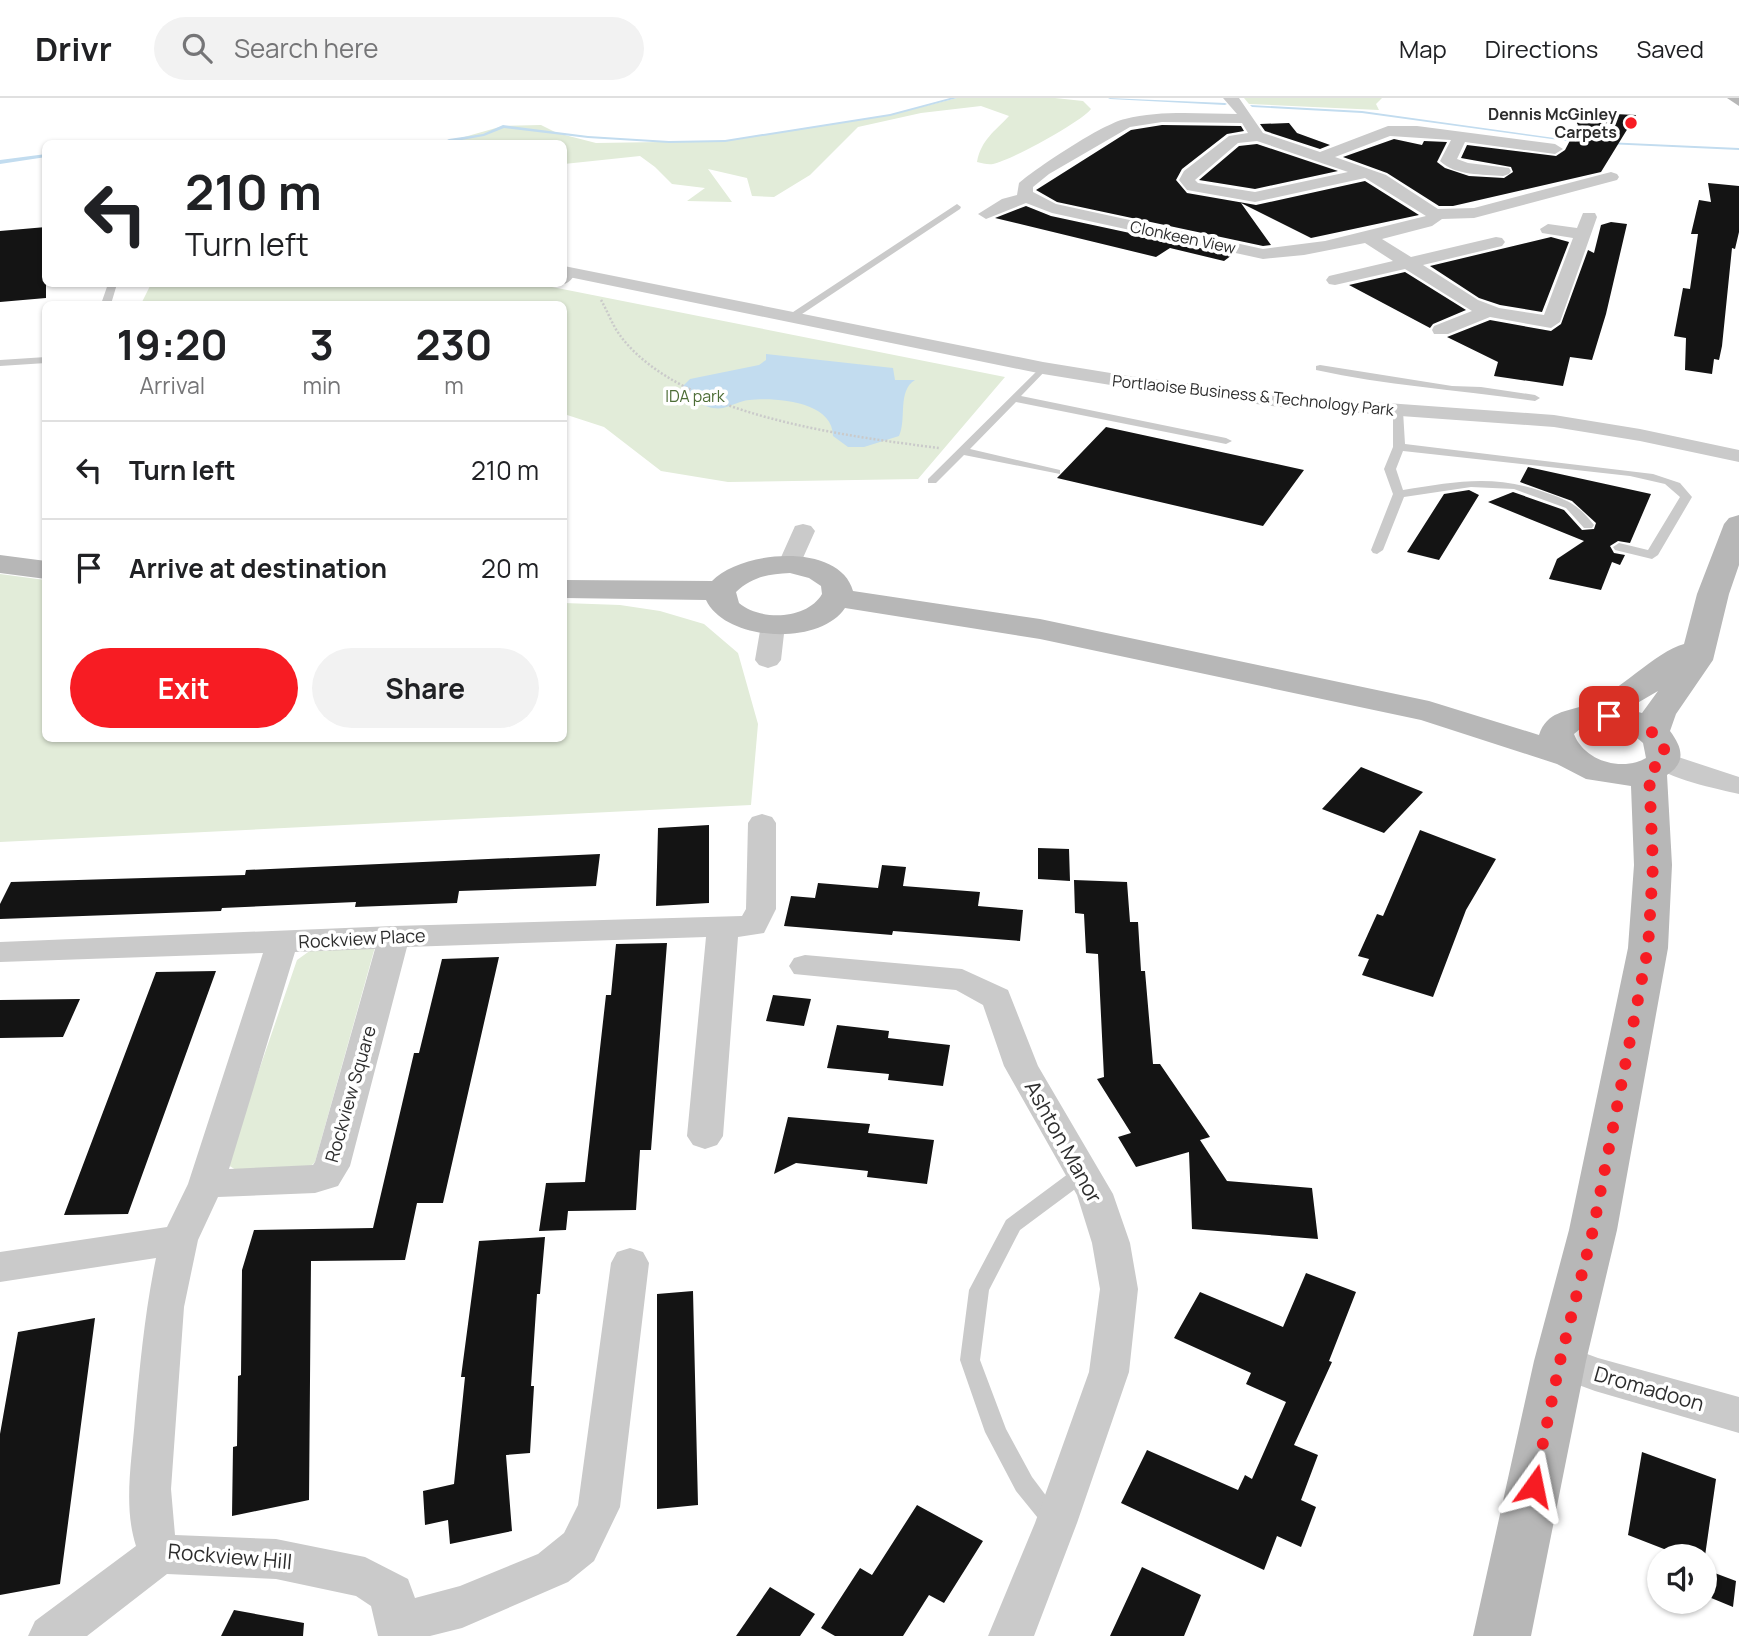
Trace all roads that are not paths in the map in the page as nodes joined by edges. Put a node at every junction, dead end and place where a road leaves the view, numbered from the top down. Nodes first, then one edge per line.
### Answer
1 (1230, 98) edge
2 (1245, 119) junction
3 (1258, 136) junction
4 (1460, 136) junction
5 (1555, 149) dead end
6 (1319, 158) junction
7 (1503, 171) dead end
8 (1368, 173) junction
9 (1611, 177) dead end
10 (1582, 185) junction
11 (1028, 197) junction
12 (1613, 197) dead end
13 (957, 207) dead end
14 (986, 214) dead end
15 (1435, 214) junction
16 (1139, 227) junction
17 (1548, 229) dead end
18 (1368, 237) junction
19 (1116, 242) dead end
20 (1496, 242) dead end
21 (1409, 264) junction
22 (567, 280) edge
23 (1335, 280) dead end
24 (1489, 311) junction
25 (792, 316) junction
26 (1551, 322) junction
27 (1441, 330) dead end
28 (1548, 346) dead end
29 (42, 360) edge
30 (0, 363) edge
31 (1043, 368) junction
32 (1320, 368) dead end
33 (1452, 389) junction
34 (1013, 398) junction
35 (1535, 398) dead end
36 (1398, 411) junction
37 (1456, 413) junction
38 (1226, 441) dead end
39 (1398, 447) junction
40 (962, 451) junction
41 (1739, 456) edge
42 (1056, 472) dead end
43 (932, 481) dead end
44 (1399, 494) junction
45 (1739, 524) edge
46 (1588, 525) dead end
47 (803, 531) dead end
48 (1619, 547) dead end
49 (1377, 550) dead end
50 (0, 564) edge
51 (790, 564) junction
52 (42, 569) edge
53 (567, 589) edge
54 (720, 591) junction
55 (839, 598) junction
56 (773, 625) junction
57 (1699, 642) junction
58 (768, 660) dead end
59 (1429, 711) junction
60 (1583, 716) junction
61 (1655, 755) junction
62 (1569, 756) junction
63 (1605, 772) junction
64 (1739, 786) edge
65 (762, 823) dead end
66 (1653, 865) junction
67 (723, 926) junction
68 (394, 936) junction
69 (282, 943) junction
70 (0, 952) edge
71 (805, 966) dead end
72 (705, 1136) dead end
73 (1083, 1173) junction
74 (206, 1184) junction
75 (179, 1240) junction
76 (631, 1263) dead end
77 (0, 1267) edge
78 (1560, 1361) junction
79 (1739, 1415) edge
80 (1056, 1523) junction
81 (160, 1554) junction
82 (396, 1632) edge
83 (51, 1636) edge
84 (1011, 1636) edge
85 (1502, 1636) edge

1 - 2 street
2 - 3 street
2 - 11 street
3 - 6 street
3 - 8 street
4 - 5 street
4 - 6 street
4 - 7 street
6 - 8 street
8 - 15 street
9 - 10 street, Clonkeen View
10 - 12 street
10 - 15 street, Clonkeen View
11 - 14 street
11 - 16 street, Clonkeen View
13 - 25 lane
15 - 18 street, Clonkeen View
16 - 18 street, Clonkeen View
16 - 19 street
17 - 26 street
18 - 21 street
20 - 21 street
21 - 23 street
21 - 24 street
22 - 25 street, Portlaoise Business & Technology Park
24 - 26 street
24 - 27 street
25 - 31 street, Portlaoise Business & Technology Park
26 - 28 street
29 - 30 lane
31 - 34 lane
31 - 36 street, Portlaoise Business & Technology Park
32 - 33 lane
33 - 35 lane
33 - 37 lane
34 - 38 lane
34 - 40 lane
36 - 37 street, Portlaoise Business & Technology Park
36 - 39 lane
37 - 41 street, Portlaoise Business & Technology Park
39 - 44 lane
39 - 48 lane
40 - 42 lane
40 - 43 lane
44 - 46 lane
44 - 49 lane
45 - 57 main road
47 - 51 street
50 - 52 main road
51 - 54 main road
51 - 55 main road
53 - 54 main road
54 - 56 main road
55 - 56 main road
55 - 59 main road
56 - 58 street
57 - 60 main road
57 - 61 main road
59 - 60 main road
59 - 62 main road
60 - 61 main road
60 - 62 main road
61 - 63 main road
61 - 64 street
61 - 66 main road
62 - 63 main road
63 - 66 main road
65 - 67 street, Rockview Place
66 - 78 main road
67 - 68 street, Rockview Place
67 - 72 street
68 - 69 street, Rockview Place
68 - 74 street, Rockview Square
69 - 70 street, Rockview Place
69 - 74 street, Rockview Hill
71 - 73 street, Ashton Manor
73 - 80 street, Ashton Manor
73 - 80 lane
74 - 75 street, Rockview Hill
75 - 77 street
75 - 81 street, Rockview Hill
76 - 82 street, Rockview Hill
78 - 79 street, Dromadoon
78 - 85 main road
80 - 84 street, Ashton Manor
81 - 82 street, Rockview Hill
81 - 83 street

